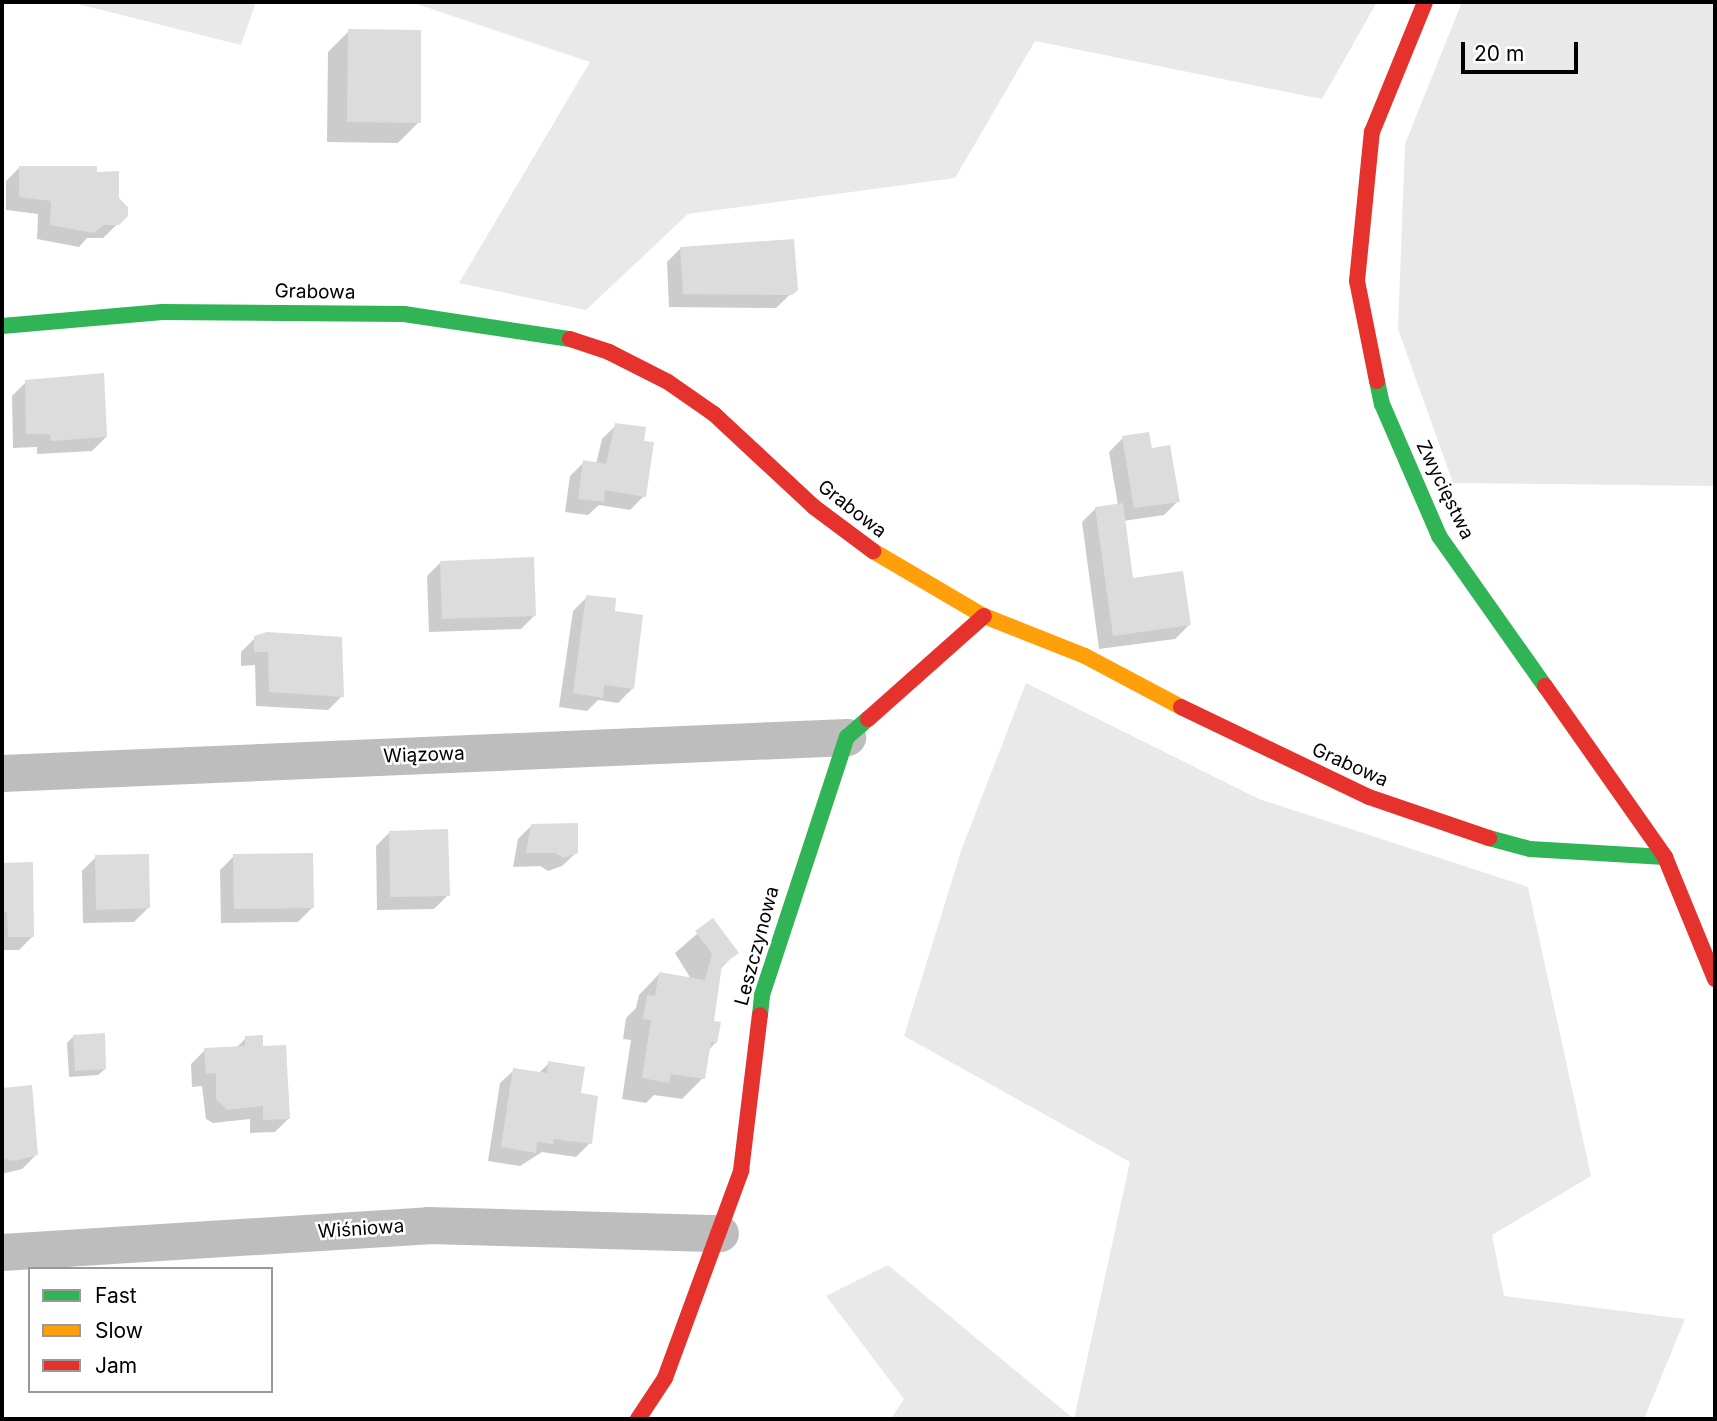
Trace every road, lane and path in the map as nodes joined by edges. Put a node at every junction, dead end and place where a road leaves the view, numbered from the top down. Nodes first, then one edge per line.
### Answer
1 (1426, 2) edge
2 (2, 326) edge
3 (984, 616) junction
4 (847, 737) junction
5 (2, 773) edge
6 (1665, 857) junction
7 (1715, 979) edge
8 (720, 1234) junction
9 (2, 1252) edge
10 (638, 1419) edge

1 - 6 street, Zwycięstwa
2 - 3 street, Grabowa
3 - 4 street
3 - 6 street, Grabowa
4 - 5 street, Wiązowa
4 - 8 street, Leszczynowa
6 - 7 street, Zwycięstwa
8 - 9 street, Wiśniowa
8 - 10 street, Leszczynowa

